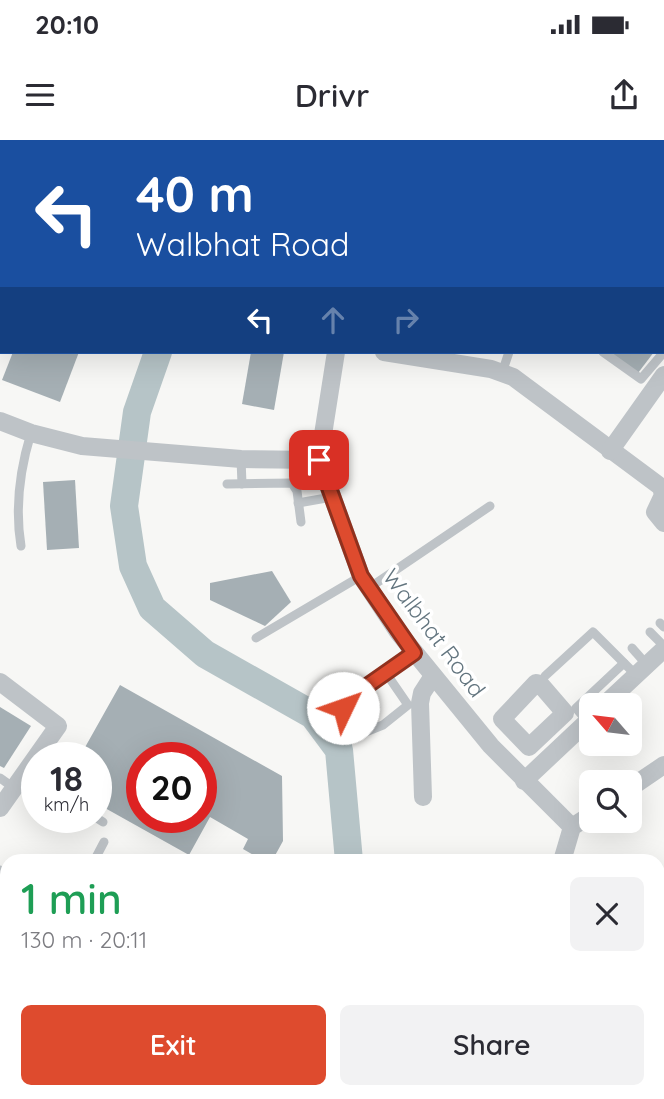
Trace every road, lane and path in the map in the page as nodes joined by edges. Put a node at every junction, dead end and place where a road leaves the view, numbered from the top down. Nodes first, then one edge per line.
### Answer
1 (336, 354) edge
2 (395, 354) edge
3 (508, 354) edge
4 (606, 354) edge
5 (662, 354) edge
6 (502, 373) junction
7 (664, 375) edge
8 (0, 421) edge
9 (31, 433) junction
10 (610, 451) junction
11 (241, 459) junction
12 (319, 460) junction
13 (227, 484) dead end
14 (242, 484) junction
15 (332, 497) junction
16 (298, 503) junction
17 (490, 506) dead end
18 (301, 522) dead end
19 (664, 523) edge
20 (21, 546) dead end
21 (365, 582) junction
22 (650, 632) dead end
23 (256, 638) dead end
24 (632, 648) dead end
25 (664, 648) edge
26 (414, 653) junction
27 (636, 668) junction
28 (386, 673) junction
29 (433, 676) junction
30 (545, 676) dead end
31 (0, 682) edge
32 (598, 693) edge
33 (614, 693) edge
34 (510, 729) dead end
35 (579, 729) edge
36 (491, 746) junction
37 (664, 765) edge
38 (642, 780) edge
39 (524, 781) junction
40 (18, 782) edge
41 (423, 797) dead end
42 (0, 808) edge
43 (579, 822) edge
44 (572, 827) junction
45 (104, 842) dead end
46 (98, 854) edge
47 (564, 854) edge

1 - 12 street, Walbhat Road
2 - 6 street
3 - 6 lane
4 - 5 lane
6 - 10 street
7 - 10 street
8 - 9 street
9 - 11 street
9 - 20 lane
10 - 19 street
11 - 12 street
11 - 14 lane
12 - 15 street, Walbhat Road
13 - 14 lane
14 - 16 lane
15 - 16 lane
15 - 21 street, Walbhat Road
16 - 18 lane
17 - 21 lane
21 - 23 lane
21 - 26 street, Walbhat Road
22 - 25 lane
24 - 27 lane
25 - 27 street
26 - 28 lane
26 - 29 street, Walbhat Road
27 - 30 lane
27 - 32 lane
27 - 33 street
28 - 28 lane
29 - 36 street, Walbhat Road
29 - 41 street
31 - 40 street
34 - 36 street
35 - 39 street
36 - 39 street, Walbhat Road
37 - 38 street
39 - 44 street, Walbhat Road
40 - 42 street
43 - 44 street
44 - 47 street
45 - 46 lane

